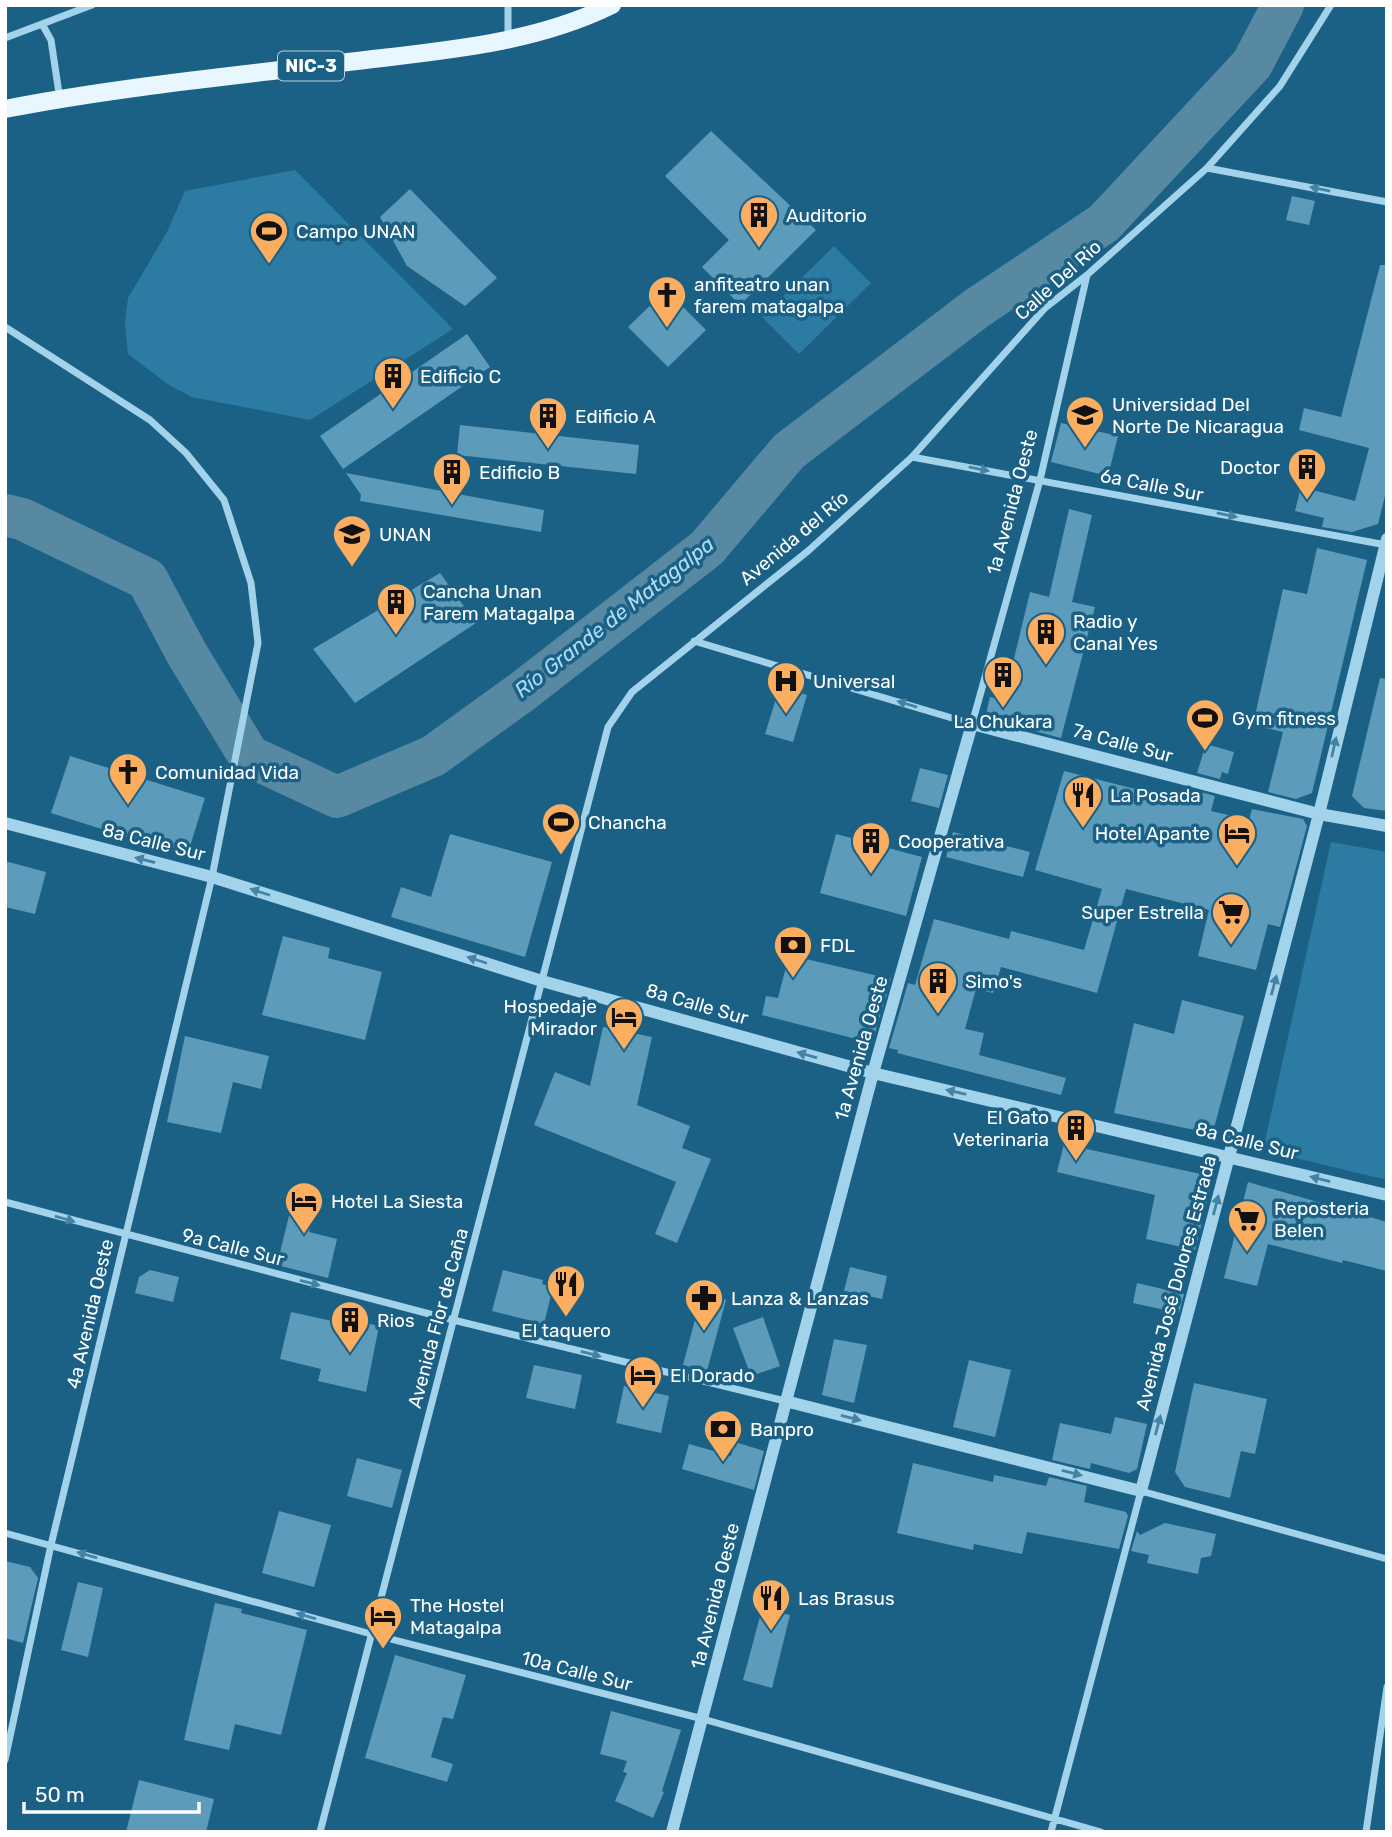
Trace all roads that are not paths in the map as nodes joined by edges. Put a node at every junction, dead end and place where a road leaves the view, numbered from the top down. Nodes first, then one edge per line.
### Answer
1 (92, 5) edge
2 (508, 5) edge
3 (612, 5) edge
4 (1331, 5) edge
5 (42, 24) junction
6 (5, 38) edge
7 (508, 40) junction
8 (60, 100) junction
9 (5, 108) edge
10 (1207, 167) junction
11 (1387, 202) edge
12 (1087, 275) junction
13 (5, 327) edge
14 (912, 457) junction
15 (1040, 480) junction
16 (1386, 543) edge
17 (694, 641) junction
18 (972, 724) junction
19 (1319, 814) junction
20 (5, 824) edge
21 (1387, 826) edge
22 (212, 877) junction
23 (542, 981) junction
24 (873, 1073) junction
25 (1229, 1156) junction
26 (1387, 1195) edge
27 (5, 1202) edge
28 (125, 1236) junction
29 (453, 1320) junction
30 (785, 1401) junction
31 (1141, 1491) junction
32 (5, 1532) edge
33 (51, 1545) junction
34 (1387, 1559) edge
35 (371, 1634) junction
36 (1387, 1687) edge
37 (703, 1719) junction
38 (5, 1760) edge
39 (1054, 1820) junction
40 (320, 1832) edge
41 (672, 1832) edge
42 (1051, 1832) edge
43 (1101, 1832) edge
44 (1366, 1832) edge

1 - 5 street
2 - 7 street
3 - 7 main road, NIC-3
4 - 10 street
5 - 6 street
5 - 8 street
7 - 8 main road, NIC-3
8 - 9 main road, NIC-3
11 -> 10 street
10 - 12 street, Calle Del Rio
12 - 14 street, Calle Del Rio
12 - 15 street, 1a Avenida Oeste
13 - 22 street, 4a Avenida Oeste
14 -> 15 street, 6a Calle Sur
14 - 17 street, Avenida del Río
15 -> 16 street, 6a Calle Sur
15 - 18 street, 1a Avenida Oeste
19 -> 16 street, Avenida José Dolores Estrada
18 -> 17 street
17 - 23 street, Avenida Flor de Caña
18 - 19 street, 7a Calle Sur
18 - 24 street, 1a Avenida Oeste
19 - 21 street, 7a Calle Sur
25 -> 19 street, Avenida José Dolores Estrada
22 -> 20 street, 8a Calle Sur
23 -> 22 street, 8a Calle Sur
22 - 28 street, 4a Avenida Oeste
24 -> 23 street, 8a Calle Sur
23 - 29 street, Avenida Flor de Caña
25 -> 24 street, 8a Calle Sur
24 - 30 street, 1a Avenida Oeste
26 -> 25 street, 8a Calle Sur
31 -> 25 street, Avenida José Dolores Estrada
27 -> 28 street, 9a Calle Sur
28 -> 29 street, 9a Calle Sur
28 - 33 street, 4a Avenida Oeste
29 -> 30 street, 9a Calle Sur
29 - 35 street, Avenida Flor de Caña
30 -> 31 street
30 - 37 street, 1a Avenida Oeste
31 - 34 street
31 - 39 street, Avenida José Dolores Estrada
32 - 33 street, 10a Calle Sur
35 -> 33 street, 10a Calle Sur
33 - 38 street, 4a Avenida Oeste
35 - 37 street, 10a Calle Sur
35 - 40 street, Avenida Flor de Caña
36 - 44 street
37 - 39 street, 10a Calle Sur
37 - 41 street, 1a Avenida Oeste
39 - 42 street, Avenida José Dolores Estrada
39 - 43 street, 10a Calle Sur

